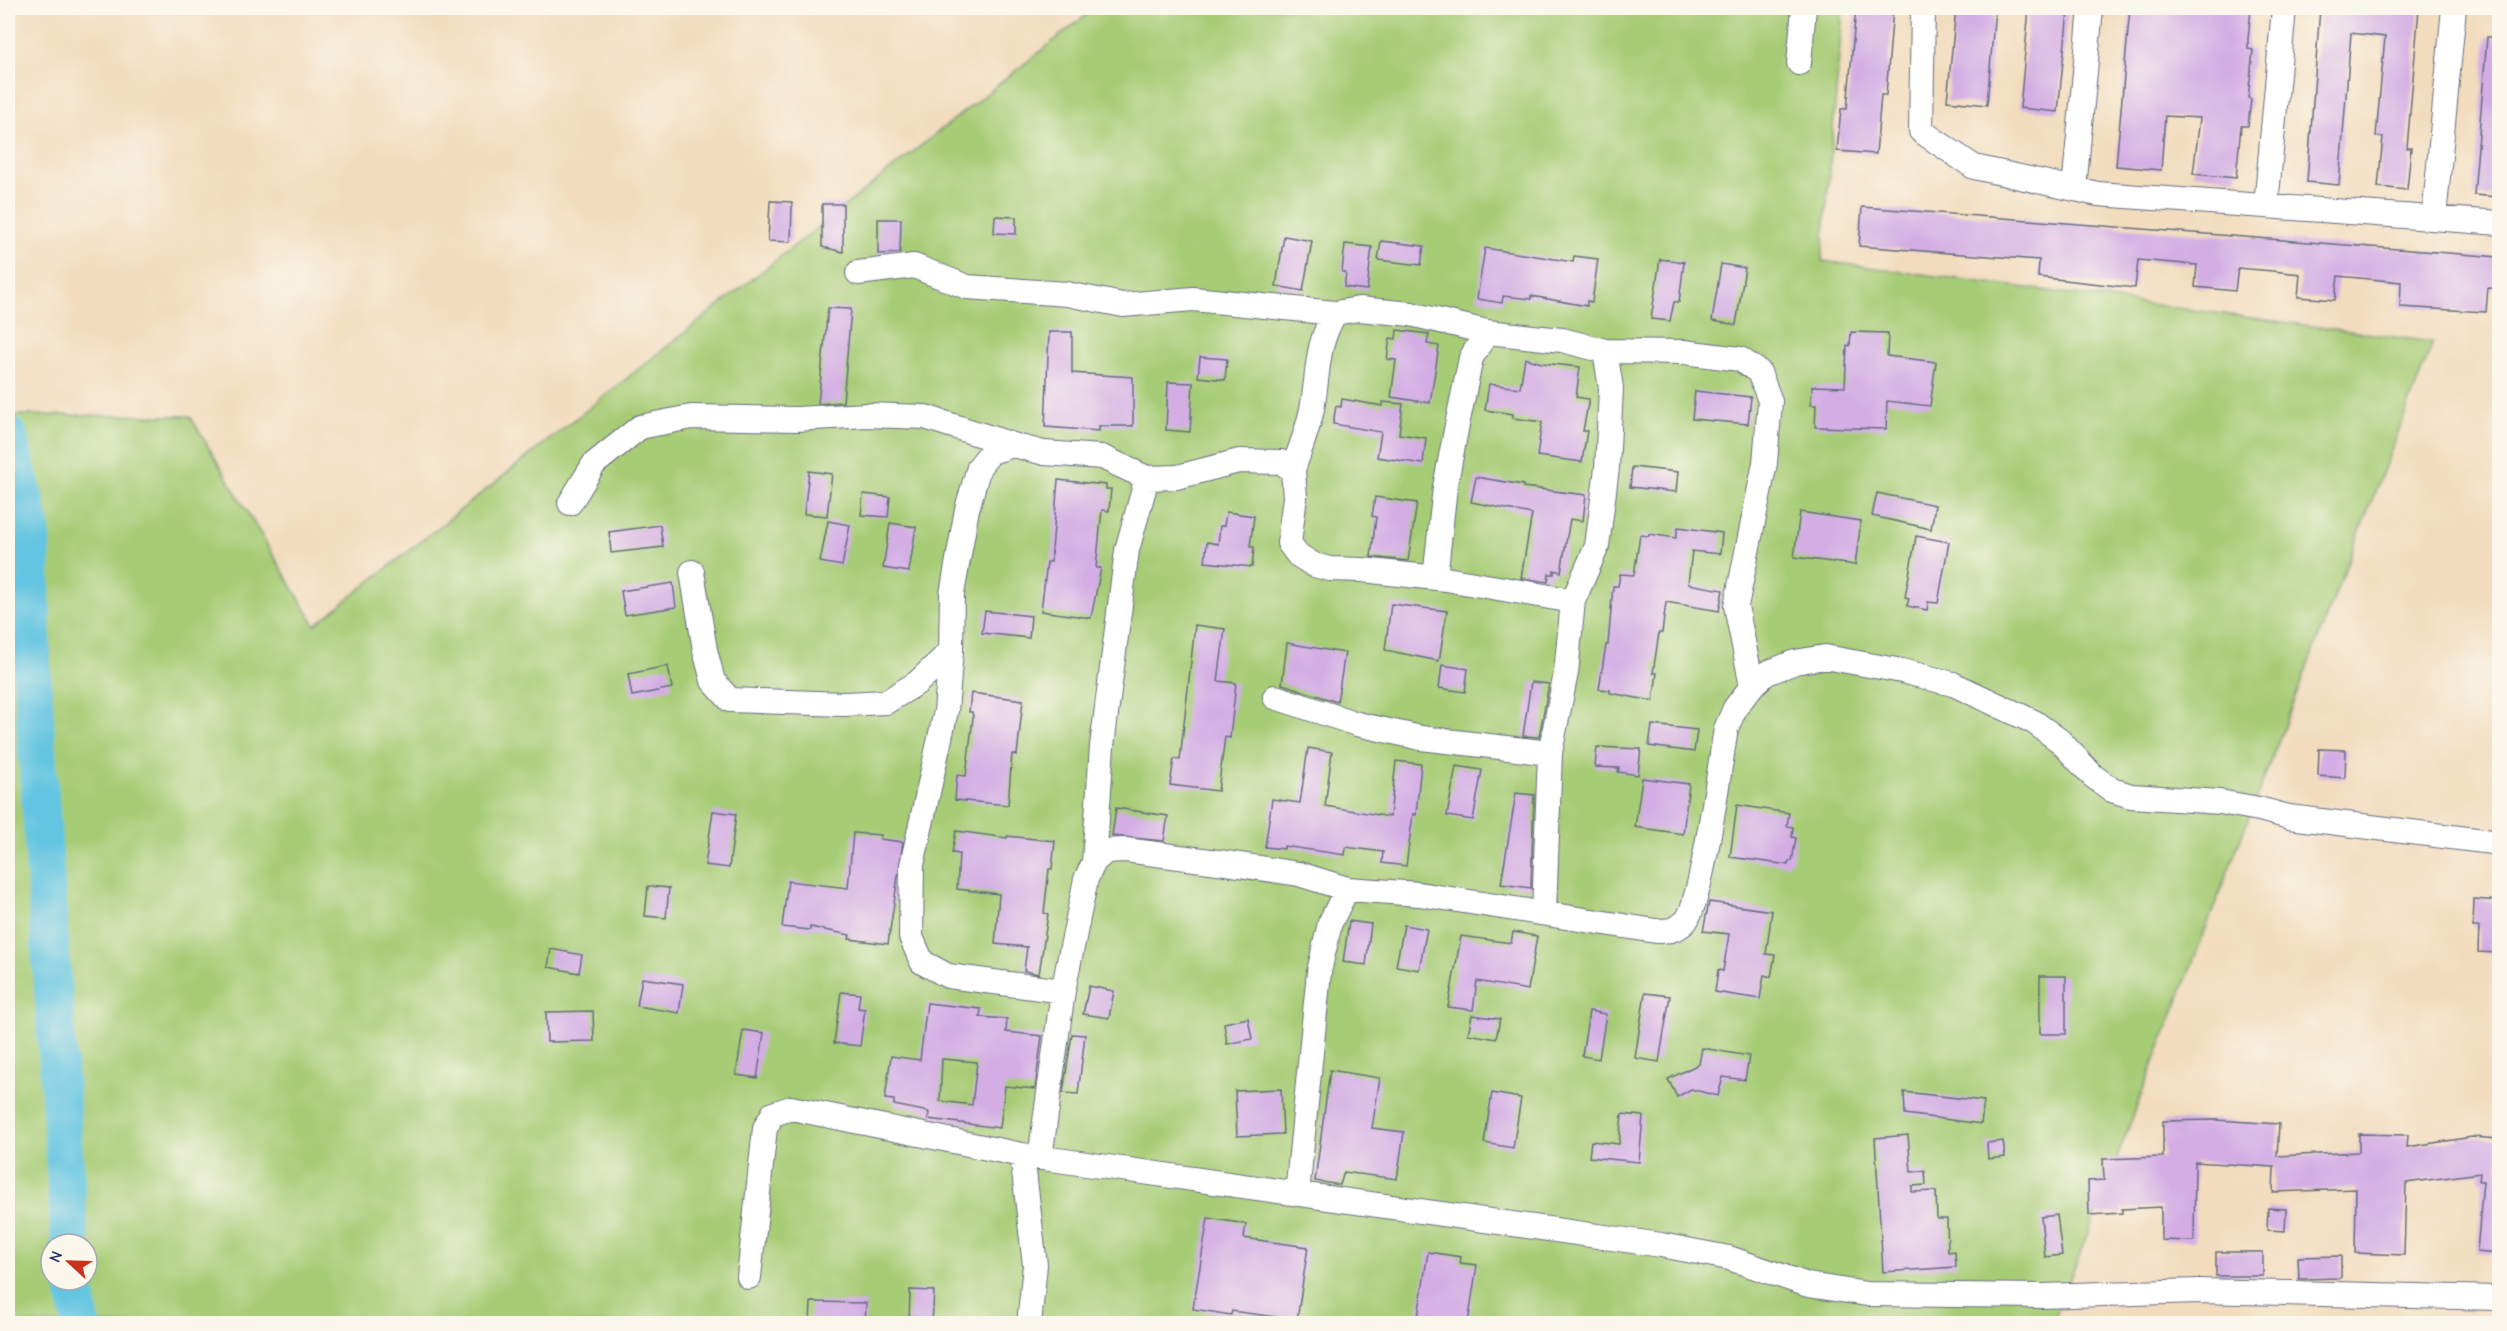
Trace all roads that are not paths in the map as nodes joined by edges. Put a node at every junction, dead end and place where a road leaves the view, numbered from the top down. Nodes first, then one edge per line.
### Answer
1 (1804, 8) edge
2 (1923, 8) edge
3 (2091, 8) edge
4 (2284, 8) edge
5 (2454, 8) edge
6 (1799, 63) dead end
7 (2074, 189) junction
8 (2266, 206) junction
9 (2434, 218) junction
10 (2499, 223) edge
11 (858, 273) dead end
12 (1335, 313) junction
13 (1487, 332) junction
14 (1605, 351) junction
15 (1013, 445) junction
16 (1293, 470) junction
17 (1147, 478) junction
18 (570, 503) dead end
19 (692, 572) dead end
20 (1435, 578) junction
21 (1573, 601) junction
22 (951, 651) junction
23 (1752, 686) junction
24 (1275, 697) dead end
25 (1550, 753) junction
26 (2499, 843) edge
27 (1094, 862) junction
28 (1347, 889) junction
29 (1544, 913) junction
30 (1063, 992) junction
31 (1031, 1157) junction
32 (1298, 1194) junction
33 (749, 1277) dead end
34 (2499, 1298) edge
35 (1029, 1323) edge

1 - 6 street
2 - 7 street
3 - 7 street
4 - 8 street
5 - 9 street
7 - 8 street
8 - 9 street
9 - 10 street
11 - 12 street
12 - 13 street
12 - 16 street
13 - 14 street
13 - 20 street
14 - 21 street
14 - 23 street
15 - 17 street
15 - 18 street
15 - 22 street
16 - 17 street
16 - 20 street
17 - 27 street
19 - 22 street
20 - 21 street
21 - 25 street
22 - 30 street
23 - 26 street
23 - 29 street
24 - 25 street
25 - 29 street
27 - 28 street
27 - 30 street
28 - 29 street
28 - 32 street
30 - 31 street
31 - 32 street
31 - 33 street
31 - 35 street
32 - 34 street

